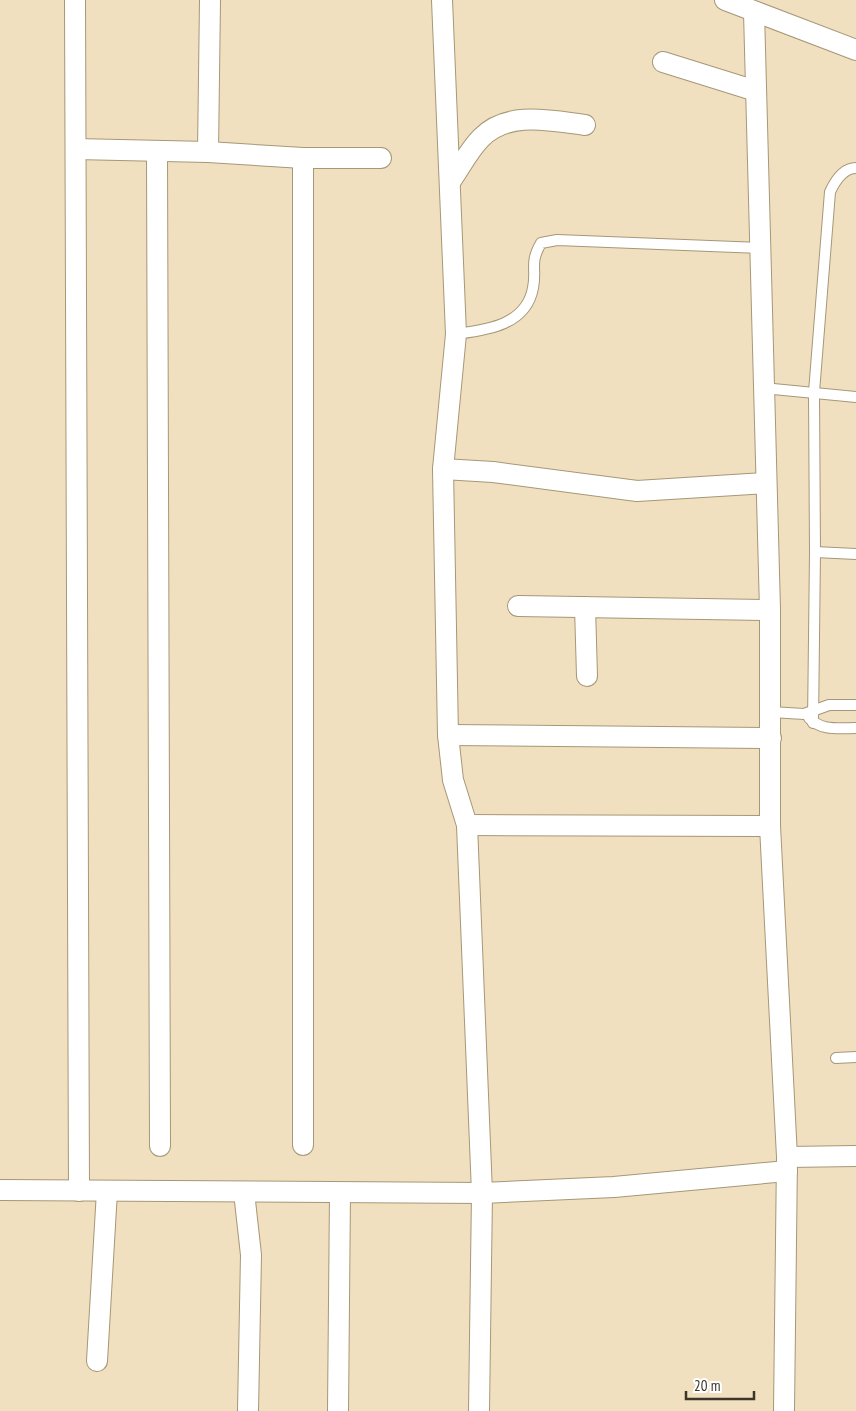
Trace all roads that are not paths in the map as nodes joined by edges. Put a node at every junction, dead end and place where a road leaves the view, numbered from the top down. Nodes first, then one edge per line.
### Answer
1 (75, 0) edge
2 (210, 0) edge
3 (442, 0) edge
4 (725, 0) edge
5 (754, 12) junction
6 (856, 50) edge
7 (663, 62) dead end
8 (756, 91) junction
9 (585, 125) dead end
10 (76, 149) junction
11 (157, 152) junction
12 (208, 152) junction
13 (303, 158) junction
14 (380, 158) dead end
15 (856, 168) edge
16 (450, 182) junction
17 (761, 248) junction
18 (456, 334) junction
19 (762, 388) junction
20 (814, 392) junction
21 (856, 397) edge
22 (443, 468) junction
23 (766, 483) junction
24 (816, 552) junction
25 (856, 554) edge
26 (518, 606) dead end
27 (585, 607) junction
28 (770, 610) junction
29 (587, 676) dead end
30 (856, 705) edge
31 (814, 709) junction
32 (771, 712) junction
33 (804, 714) junction
34 (813, 723) junction
35 (856, 728) edge
36 (448, 735) junction
37 (771, 738) junction
38 (467, 826) junction
39 (770, 826) junction
40 (856, 1057) edge
41 (836, 1058) dead end
42 (303, 1145) dead end
43 (160, 1146) dead end
44 (856, 1156) edge
45 (787, 1164) junction
46 (0, 1190) edge
47 (79, 1191) junction
48 (107, 1191) junction
49 (244, 1192) junction
50 (340, 1193) junction
51 (482, 1193) junction
52 (96, 1361) dead end
53 (248, 1411) edge
54 (338, 1411) edge
55 (479, 1411) edge
56 (784, 1411) edge

1 - 10 street
2 - 12 street
3 - 16 street
4 - 5 street
5 - 6 street
5 - 8 street
7 - 8 street
8 - 17 street
9 - 16 street
10 - 11 street
10 - 47 street
11 - 12 street
11 - 43 street
12 - 13 street
13 - 14 street
13 - 42 street
15 - 20 lane
16 - 18 street
17 - 18 lane
17 - 19 street
18 - 22 street
19 - 20 lane
19 - 23 street
20 - 21 lane
20 - 24 lane
22 - 23 street
22 - 36 street
23 - 28 street
24 - 25 lane
24 - 31 lane
26 - 27 street
27 - 28 street
27 - 29 street
28 - 32 street
30 - 31 lane
31 - 33 lane
31 - 34 lane
32 - 33 lane
32 - 37 street
33 - 34 lane
34 - 35 lane
36 - 37 street
36 - 38 street
37 - 39 street
38 - 39 street
38 - 51 street
39 - 45 street
40 - 41 lane
44 - 45 street
45 - 51 street
45 - 56 street
46 - 47 street
47 - 48 street
48 - 49 street
48 - 52 street
49 - 50 street
49 - 53 street
50 - 51 street
50 - 54 street
51 - 55 street

